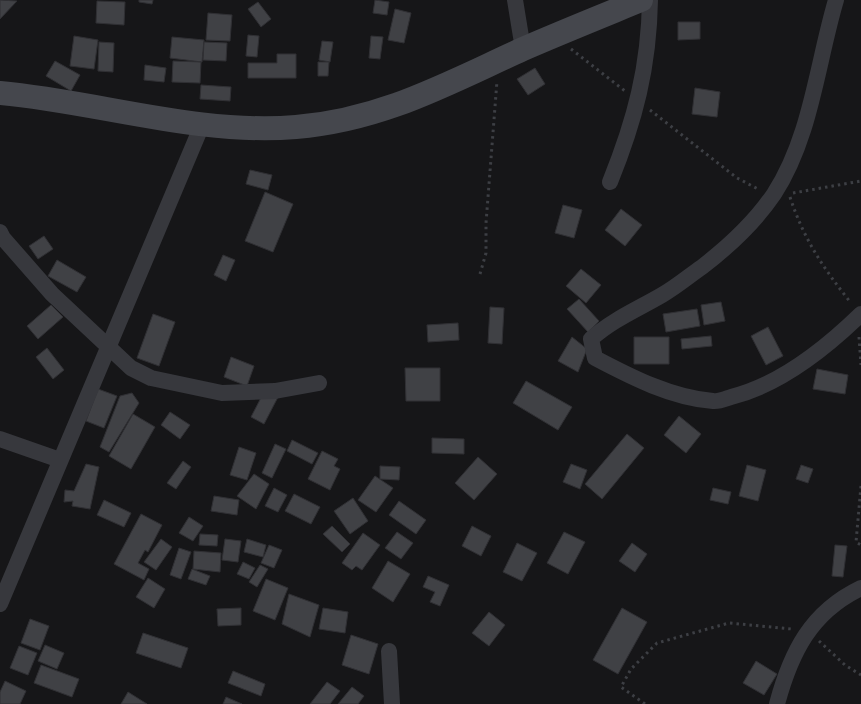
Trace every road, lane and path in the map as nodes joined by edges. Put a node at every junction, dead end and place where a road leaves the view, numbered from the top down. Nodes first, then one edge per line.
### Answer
1 (514, 0) edge
2 (641, 0) edge
3 (650, 0) edge
4 (836, 0) edge
5 (553, 36) junction
6 (523, 49) junction
7 (492, 64) junction
8 (0, 93) edge
9 (638, 100) junction
10 (202, 125) junction
11 (861, 180) edge
12 (610, 182) dead end
13 (782, 194) junction
14 (0, 232) edge
15 (480, 274) dead end
16 (861, 314) edge
17 (109, 345) junction
18 (861, 365) edge
19 (319, 383) dead end
20 (0, 439) edge
21 (60, 460) junction
22 (861, 486) edge
23 (861, 545) edge
24 (861, 588) edge
25 (0, 604) edge
26 (807, 630) junction
27 (389, 651) dead end
28 (861, 675) edge
29 (392, 704) edge
30 (645, 704) edge
31 (777, 704) edge

1 - 6 street
2 - 5 main road
3 - 9 street
4 - 13 street
5 - 6 main road
5 - 9 path
6 - 7 main road
7 - 10 main road
7 - 15 path
8 - 10 main road
9 - 12 street
9 - 13 path
10 - 17 street
11 - 13 path
13 - 16 path
13 - 16 street
14 - 17 street
16 - 18 path
17 - 19 street
17 - 21 street
20 - 21 street
21 - 25 street
22 - 23 path
24 - 26 street
26 - 28 path
26 - 30 path
26 - 31 street
27 - 29 street

